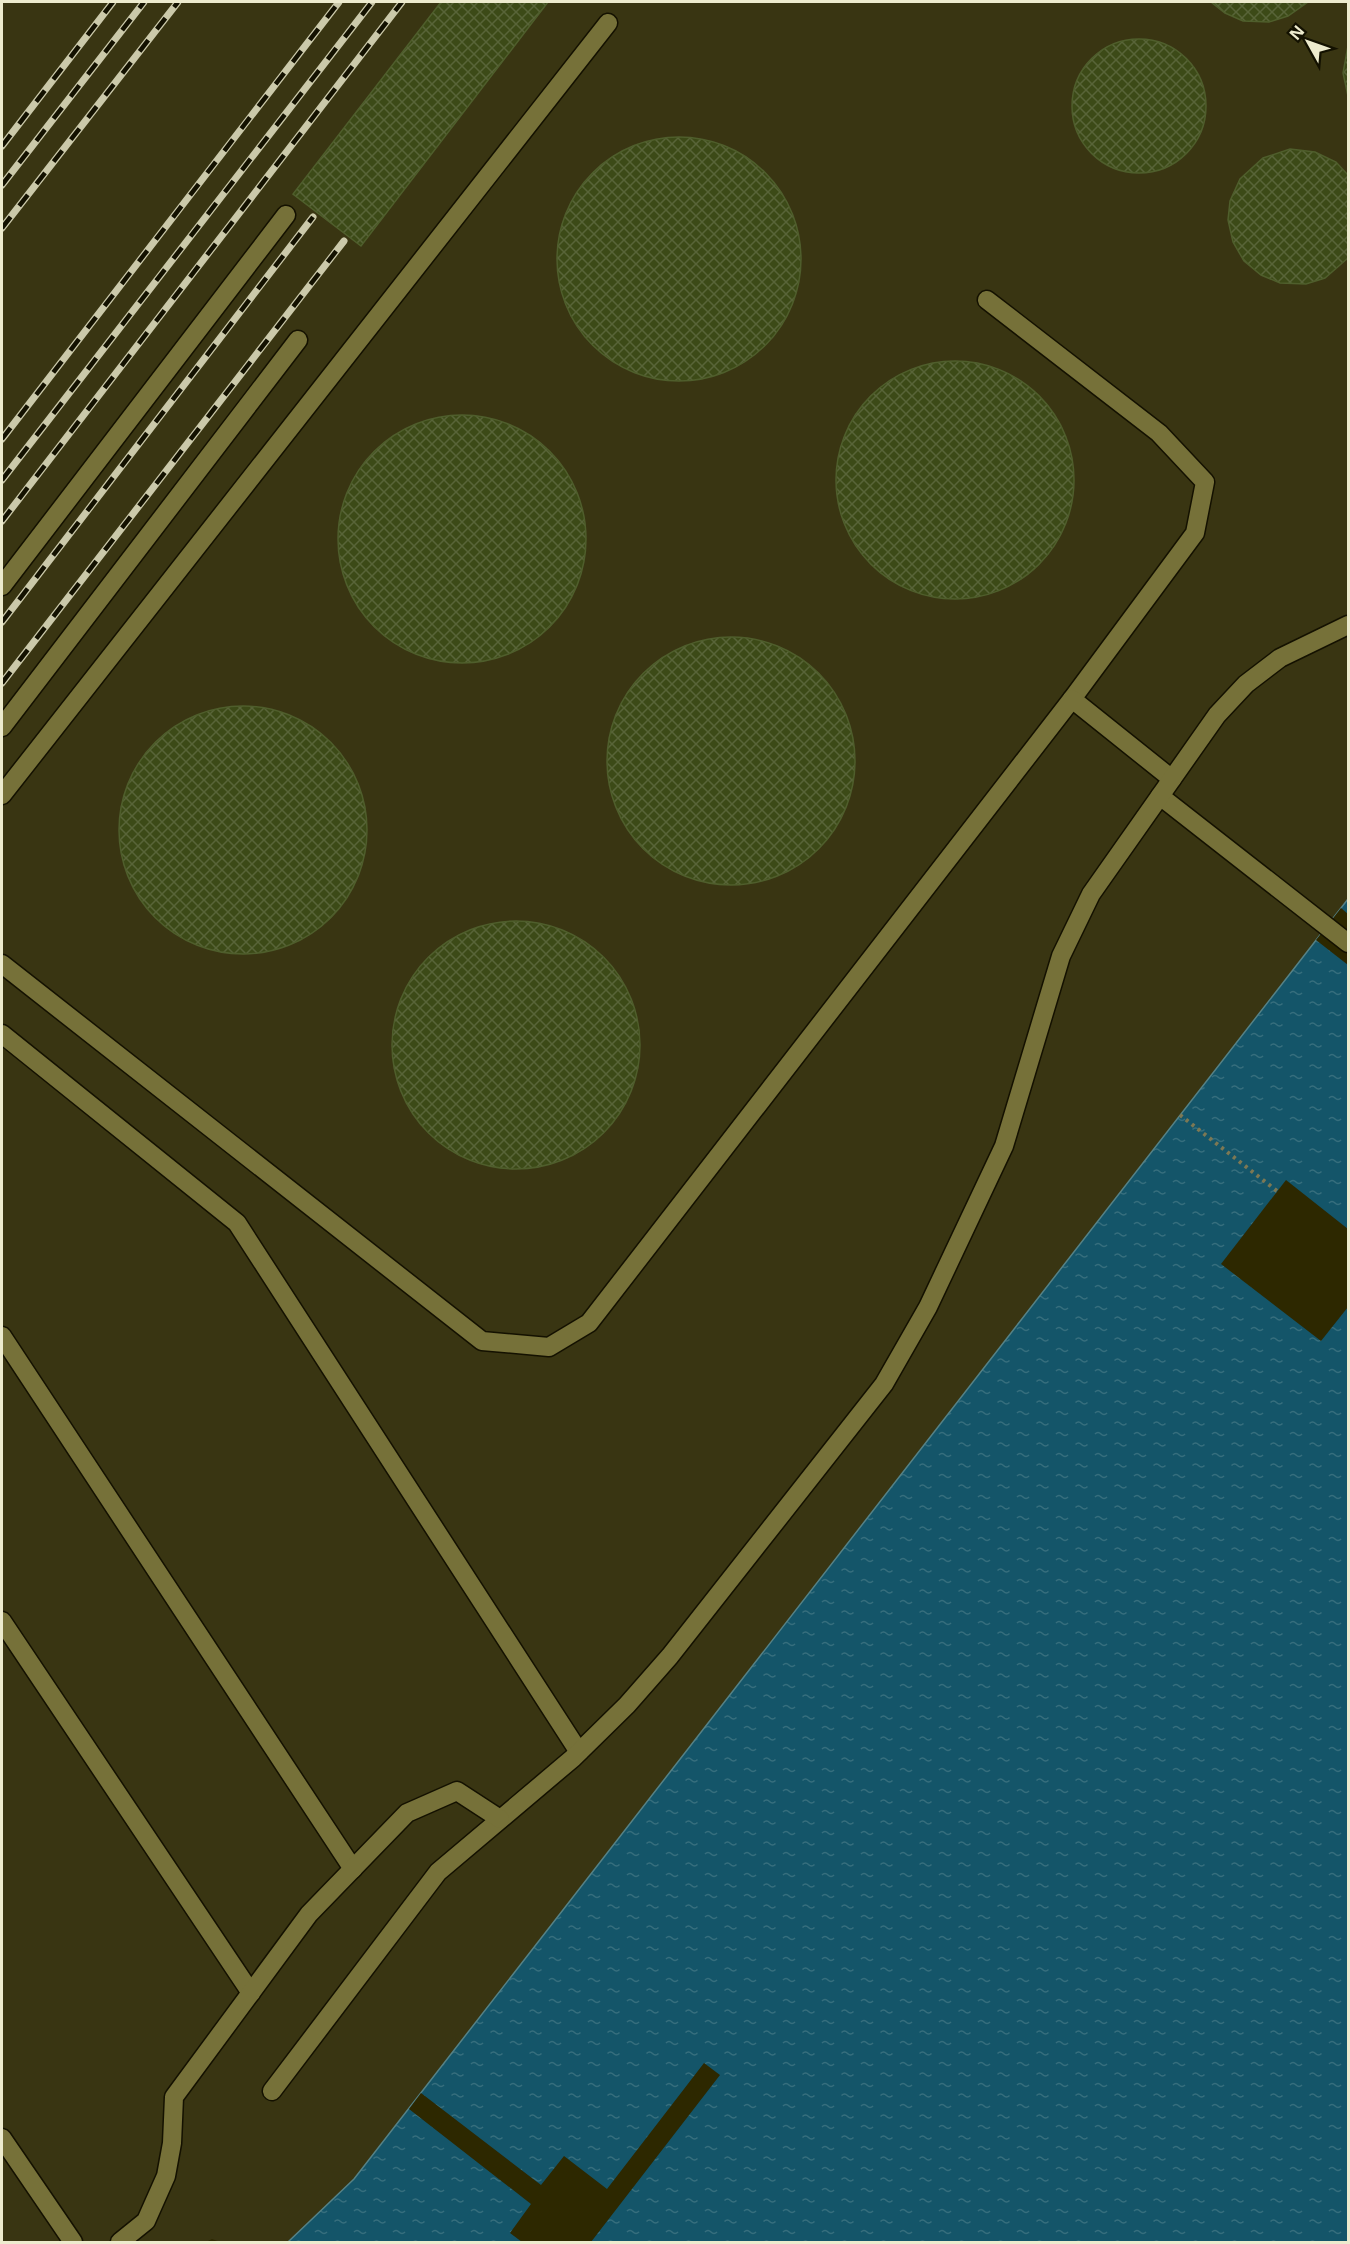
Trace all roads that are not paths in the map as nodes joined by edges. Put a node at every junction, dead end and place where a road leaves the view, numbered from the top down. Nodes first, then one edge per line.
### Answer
1 (608, 23) dead end
2 (286, 215) dead end
3 (987, 300) dead end
4 (298, 340) dead end
5 (2, 586) edge
6 (1348, 625) edge
7 (1072, 699) junction
8 (2, 727) edge
9 (1172, 779) junction
10 (2, 795) edge
11 (1160, 796) junction
12 (1348, 943) edge
13 (2, 964) edge
14 (2, 1034) edge
15 (2, 1336) edge
16 (2, 1621) edge
17 (579, 1752) junction
18 (500, 1819) junction
19 (353, 1869) junction
20 (251, 1993) junction
21 (272, 2091) dead end
22 (2, 2138) edge
23 (73, 2242) edge
24 (120, 2242) edge

1 - 10 lane
2 - 5 lane
3 - 7 lane
4 - 8 lane
6 - 9 lane
7 - 9 lane
7 - 13 lane
9 - 11 lane
11 - 12 lane
11 - 17 lane
14 - 17 lane
15 - 19 lane
16 - 20 lane
17 - 18 lane
18 - 19 lane
18 - 21 lane
19 - 20 lane
20 - 24 lane
22 - 23 lane

